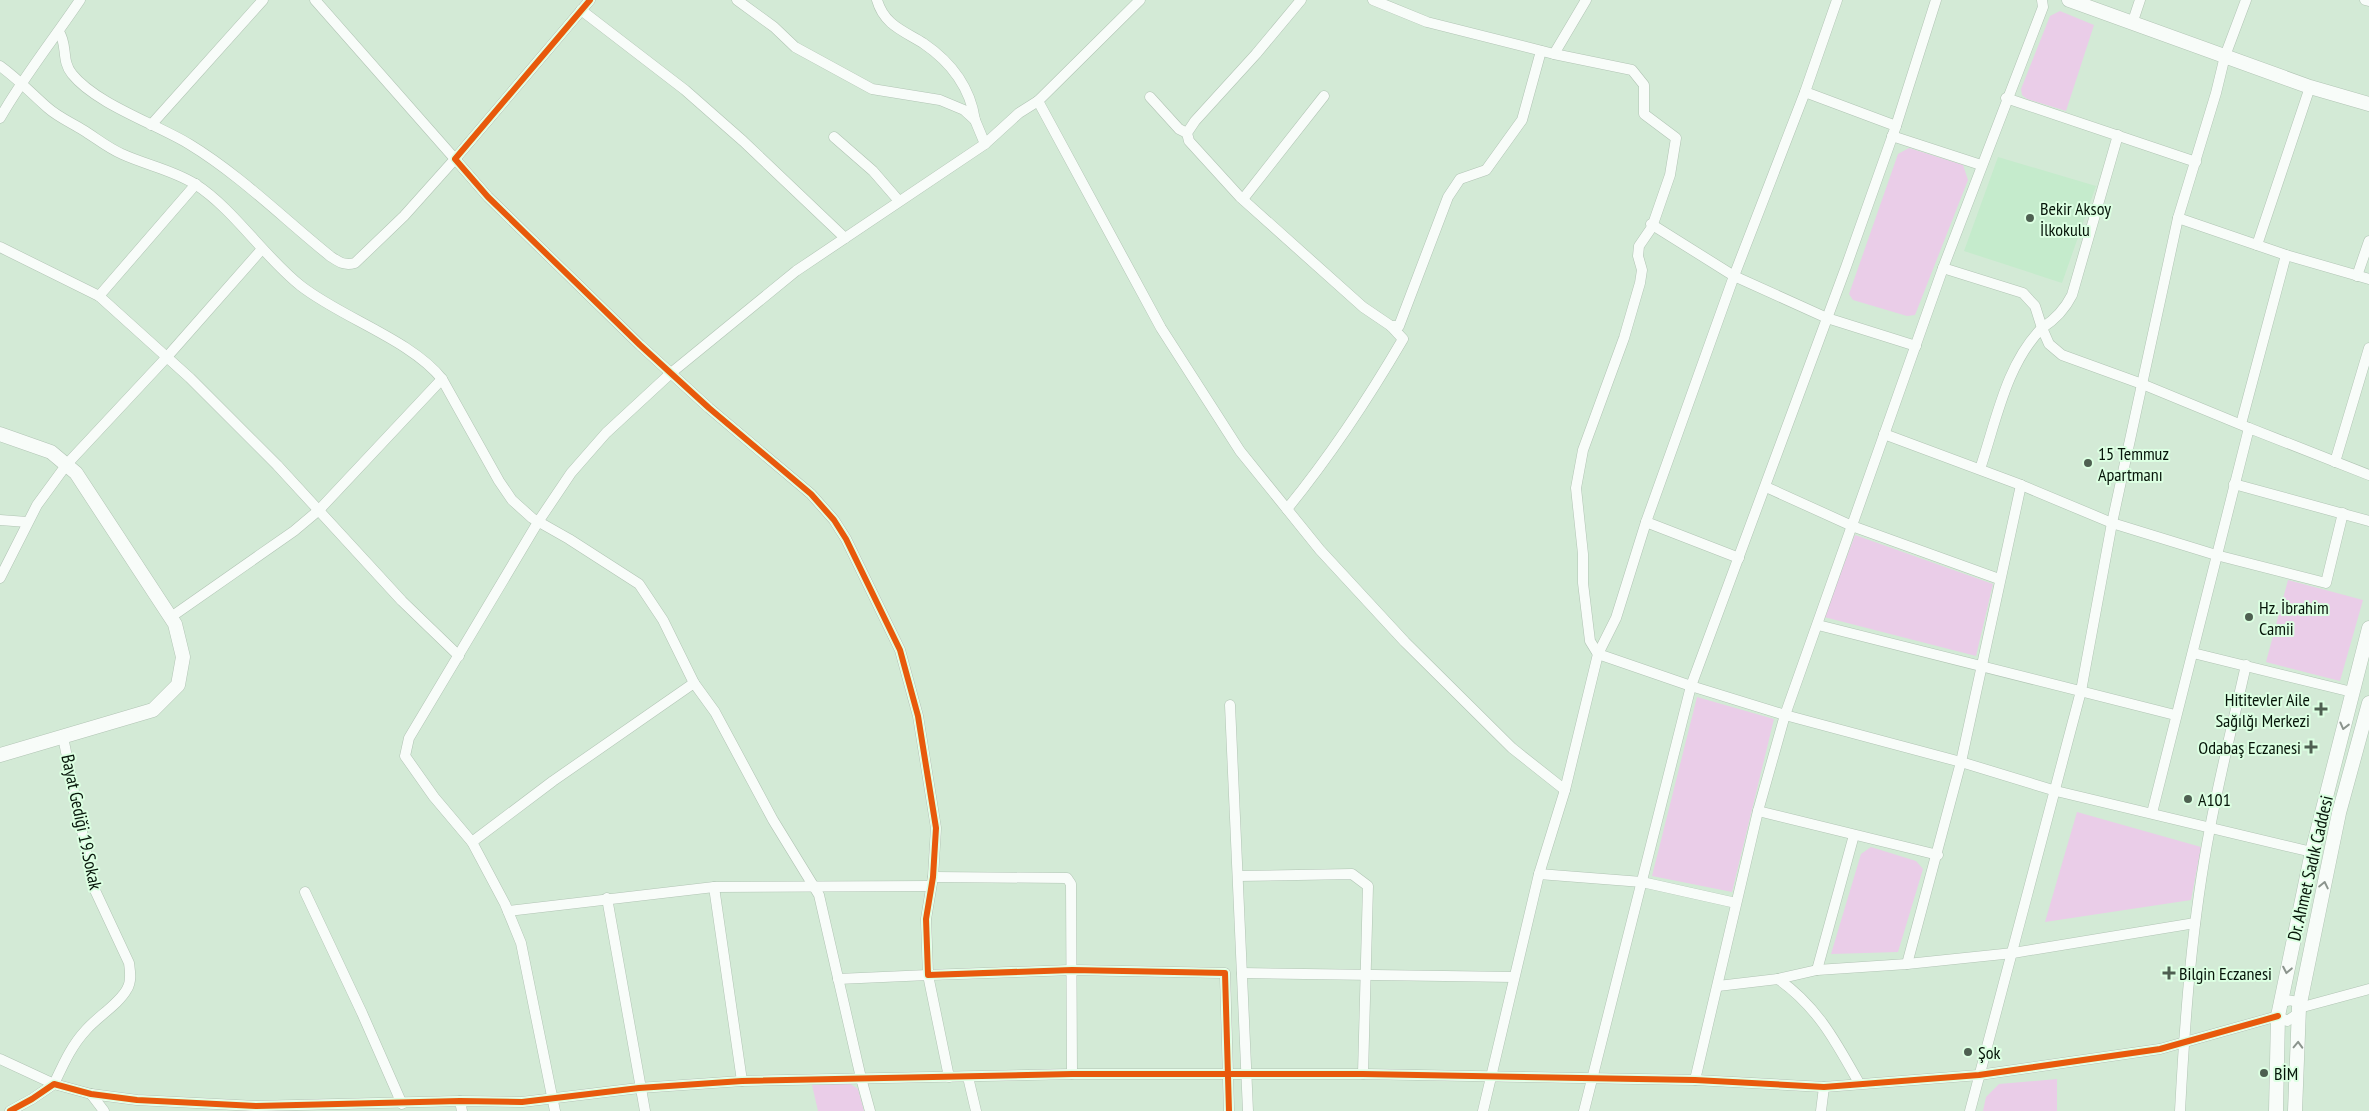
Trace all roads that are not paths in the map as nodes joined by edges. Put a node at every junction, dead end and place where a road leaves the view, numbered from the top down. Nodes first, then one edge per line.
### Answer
1 (80, 0) edge
2 (263, 0) edge
3 (316, 0) edge
4 (590, 0) edge
5 (737, 0) edge
6 (877, 0) edge
7 (1140, 0) edge
8 (1301, 0) edge
9 (1373, 0) edge
10 (1586, 0) edge
11 (1837, 0) edge
12 (1936, 0) edge
13 (2042, 0) edge
14 (2069, 0) edge
15 (2140, 0) edge
16 (2246, 0) edge
17 (2365, 0) edge
18 (2369, 1) edge
19 (581, 10) junction
20 (2132, 24) junction
21 (59, 32) junction
22 (1541, 51) junction
23 (1554, 54) junction
24 (2225, 56) junction
25 (0, 66) edge
26 (21, 81) junction
27 (2310, 87) junction
28 (1805, 92) junction
29 (1324, 96) dead end
30 (1150, 97) dead end
31 (2006, 98) junction
32 (1038, 101) junction
33 (2369, 104) edge
34 (0, 118) edge
35 (975, 120) junction
36 (151, 125) junction
37 (1896, 126) junction
38 (1187, 133) junction
39 (2118, 135) junction
40 (1892, 136) junction
41 (834, 137) dead end
42 (985, 144) junction
43 (456, 159) junction
44 (2196, 162) junction
45 (1981, 165) junction
46 (196, 184) junction
47 (1243, 199) junction
48 (899, 201) junction
49 (2178, 218) junction
50 (1651, 224) junction
51 (845, 238) junction
52 (2369, 242) edge
53 (2257, 245) junction
54 (0, 247) edge
55 (262, 249) junction
56 (2286, 255) junction
57 (1943, 268) junction
58 (1734, 276) junction
59 (2358, 276) junction
60 (2369, 280) edge
61 (99, 296) junction
62 (1827, 318) junction
63 (1390, 326) junction
64 (2042, 328) junction
65 (1916, 346) junction
66 (2369, 348) edge
67 (166, 358) junction
68 (671, 373) junction
69 (442, 379) junction
70 (2142, 384) junction
71 (2245, 426) junction
72 (0, 434) edge
73 (1884, 434) junction
74 (2335, 462) junction
75 (67, 464) junction
76 (1980, 469) junction
77 (2369, 475) edge
78 (2234, 484) junction
79 (2021, 485) junction
80 (1766, 487) junction
81 (1287, 509) junction
82 (319, 510) junction
83 (2343, 513) junction
84 (0, 520) edge
85 (2369, 521) edge
86 (27, 522) junction
87 (538, 522) junction
88 (1646, 522) junction
89 (2112, 523) junction
90 (1852, 526) junction
91 (2216, 555) junction
92 (1739, 558) junction
93 (0, 578) edge
94 (1999, 579) junction
95 (171, 617) junction
96 (1818, 625) junction
97 (2369, 628) edge
98 (2193, 653) junction
99 (1598, 654) junction
100 (459, 656) junction
101 (2246, 665) junction
102 (1982, 666) junction
103 (694, 683) junction
104 (1691, 686) junction
105 (2081, 691) junction
106 (2352, 692) junction
107 (1230, 706) dead end
108 (2368, 707) edge
109 (1785, 715) junction
110 (2175, 715) junction
111 (63, 737) junction
112 (0, 755) edge
113 (1961, 762) junction
114 (1565, 790) junction
115 (2056, 791) junction
116 (1758, 811) junction
117 (2152, 813) junction
118 (2210, 829) junction
119 (1854, 835) junction
120 (472, 842) junction
121 (2312, 852) junction
122 (1938, 855) junction
123 (1539, 874) junction
124 (1238, 876) junction
125 (932, 881) junction
126 (1642, 882) junction
127 (815, 886) junction
128 (714, 887) junction
129 (305, 892) dead end
130 (607, 898) junction
131 (1736, 903) junction
132 (508, 911) junction
133 (2195, 922) junction
134 (2013, 953) junction
135 (1907, 964) junction
136 (1072, 970) junction
137 (1817, 970) junction
138 (1242, 972) junction
139 (928, 975) junction
140 (1366, 975) junction
141 (1514, 977) junction
142 (1778, 978) junction
143 (838, 979) junction
144 (1718, 986) junction
145 (2369, 989) edge
146 (2279, 1011) junction
147 (2299, 1011) junction
148 (2184, 1041) junction
149 (0, 1059) edge
150 (1072, 1074) junction
151 (1246, 1074) junction
152 (1363, 1074) junction
153 (1228, 1075) junction
154 (1979, 1075) junction
155 (1490, 1076) junction
156 (949, 1077) junction
157 (968, 1077) junction
158 (860, 1078) junction
159 (1593, 1079) junction
160 (1695, 1080) junction
161 (742, 1081) junction
162 (1859, 1083) junction
163 (54, 1084) junction
164 (1824, 1087) junction
165 (639, 1088) junction
166 (91, 1094) junction
167 (552, 1098) junction
168 (402, 1104) junction
169 (461, 1106) edge
170 (365, 1107) edge
171 (256, 1108) edge
172 (10, 1111) edge
173 (104, 1111) edge
174 (555, 1111) edge
175 (644, 1111) edge
176 (870, 1111) edge
177 (976, 1111) edge
178 (1230, 1111) edge
179 (1248, 1111) edge
180 (1483, 1111) edge
181 (1584, 1111) edge
182 (1821, 1111) edge
183 (1970, 1111) edge
184 (2180, 1111) edge
185 (2276, 1111) edge
186 (2295, 1111) edge

1 - 21 street
2 - 36 street
3 - 43 street
4 - 19 street
5 - 35 street
6 - 35 street
7 - 32 street
8 - 38 street
9 - 22 street
10 - 23 street
11 - 28 street
12 - 37 street
13 - 31 street
14 - 20 street
15 - 20 street
16 - 24 street
17 - 18 street
19 - 43 street
19 - 51 street
20 - 24 street
21 - 26 street
21 - 36 street
22 - 23 street
22 - 63 street
23 - 50 street
24 - 27 street
24 - 44 street
25 - 26 street
26 - 34 street
26 - 46 street
27 - 33 street
27 - 53 street
28 - 37 street
28 - 58 street
29 - 47 street
30 - 38 street
31 - 39 street
31 - 45 street
32 - 42 street
32 - 81 street
35 - 42 street
36 - 43 street
37 - 40 street
38 - 47 street
39 - 44 street
39 - 64 street
40 - 45 street
40 - 62 street
41 - 48 street
42 - 48 street
43 - 68 street
44 - 49 street
45 - 57 street
46 - 55 street
46 - 61 street
47 - 63 street
48 - 51 street
49 - 53 street
49 - 70 street
50 - 58 street
50 - 99 street
51 - 68 street
52 - 59 street
53 - 56 street
54 - 61 street
55 - 67 street
55 - 69 street
56 - 59 street
56 - 71 street
57 - 64 street
57 - 65 street
58 - 62 street
58 - 88 street
59 - 60 street
61 - 67 street
62 - 65 street
62 - 80 street
63 - 81 street
64 - 70 street
64 - 76 street
65 - 73 street
66 - 74 street
67 - 75 street
67 - 82 street
68 - 87 street
68 - 125 street
69 - 82 street
69 - 87 street
70 - 71 street
70 - 89 street
71 - 74 street
71 - 78 street
72 - 75 street
73 - 76 street
73 - 90 street
74 - 77 street
75 - 86 street
75 - 95 street
76 - 79 street
78 - 83 street
78 - 91 street
79 - 89 street
79 - 94 street
80 - 90 street
80 - 92 street
81 - 114 street
82 - 95 street
82 - 100 street
83 - 85 street
83 - 91 street
84 - 86 street
86 - 93 street
87 - 100 street
87 - 103 street
88 - 92 street
88 - 99 street
89 - 91 street
89 - 105 street
90 - 94 street
90 - 96 street
91 - 98 street
92 - 104 street
94 - 102 street
95 - 111 street
96 - 102 street
96 - 109 street
97 - 106 street, Dr. Ahmet Sadık Caddesi
98 - 101 street
98 - 110 street
99 - 104 street
99 - 114 street
100 - 120 street
101 - 106 street
101 - 118 street
102 - 105 street
102 - 113 street
103 - 120 street
103 - 127 street
104 - 109 street
104 - 126 street
105 - 110 street
105 - 115 street
106 -> 121 street, Dr. Ahmet Sadık Caddesi
107 - 124 street
147 -> 108 street, Dr. Ahmet Sadık Caddesi
109 - 113 street
109 - 116 street
110 - 117 street
111 - 112 street
111 - 163 street, Bayat Gediği 19.Sokak
113 - 115 street
113 - 122 street
114 - 123 street
115 - 117 street
115 - 134 street
116 - 119 street
116 - 131 street
117 - 118 street
118 - 121 street
118 - 133 street
119 - 122 street
119 - 137 street
120 - 132 street
121 -> 146 street, Dr. Ahmet Sadık Caddesi
122 - 135 street
123 - 126 street
123 - 141 street
124 - 138 street
124 - 140 street
125 - 127 street
125 - 136 street
125 - 139 street
126 - 131 street
126 - 159 street
127 - 128 street
127 - 143 street
128 - 130 street
128 - 161 street
129 - 168 street
130 - 132 street
130 - 165 street
131 - 144 street
132 - 167 street
133 - 134 street
133 - 148 street
134 - 135 street
134 - 154 street
135 - 137 street
136 - 139 street
136 - 150 street
136 - 153 street
137 - 142 street
138 - 140 street
138 - 151 street
139 - 143 street
139 - 156 street
140 - 141 street
140 - 152 street
141 - 155 street
142 - 144 street
142 - 162 street
143 - 158 street
144 - 160 street
145 - 147 street
146 - 147 street
146 - 147 street
146 - 148 street
146 - 185 street, Dr. Ahmet Sadık Caddesi
186 -> 147 street, Dr. Ahmet Sadık Caddesi
148 - 154 street
148 - 184 street
149 - 163 street
150 - 153 street
150 - 157 street
151 - 152 street
151 - 153 street
151 - 179 street
152 - 155 street
153 - 178 street
154 - 162 street
154 - 183 street
155 - 159 street
155 - 180 street
156 - 157 street
156 - 158 street
157 - 177 street
158 - 161 street
158 - 176 street
159 - 160 street
159 - 181 street
160 - 164 street
161 - 165 street
162 - 164 street
163 - 166 street
163 - 172 street
164 - 182 street
165 - 167 street
165 - 175 street
166 - 171 street
166 - 173 street
167 - 169 street
167 - 174 street
168 - 169 street
168 - 170 street
170 - 171 street

